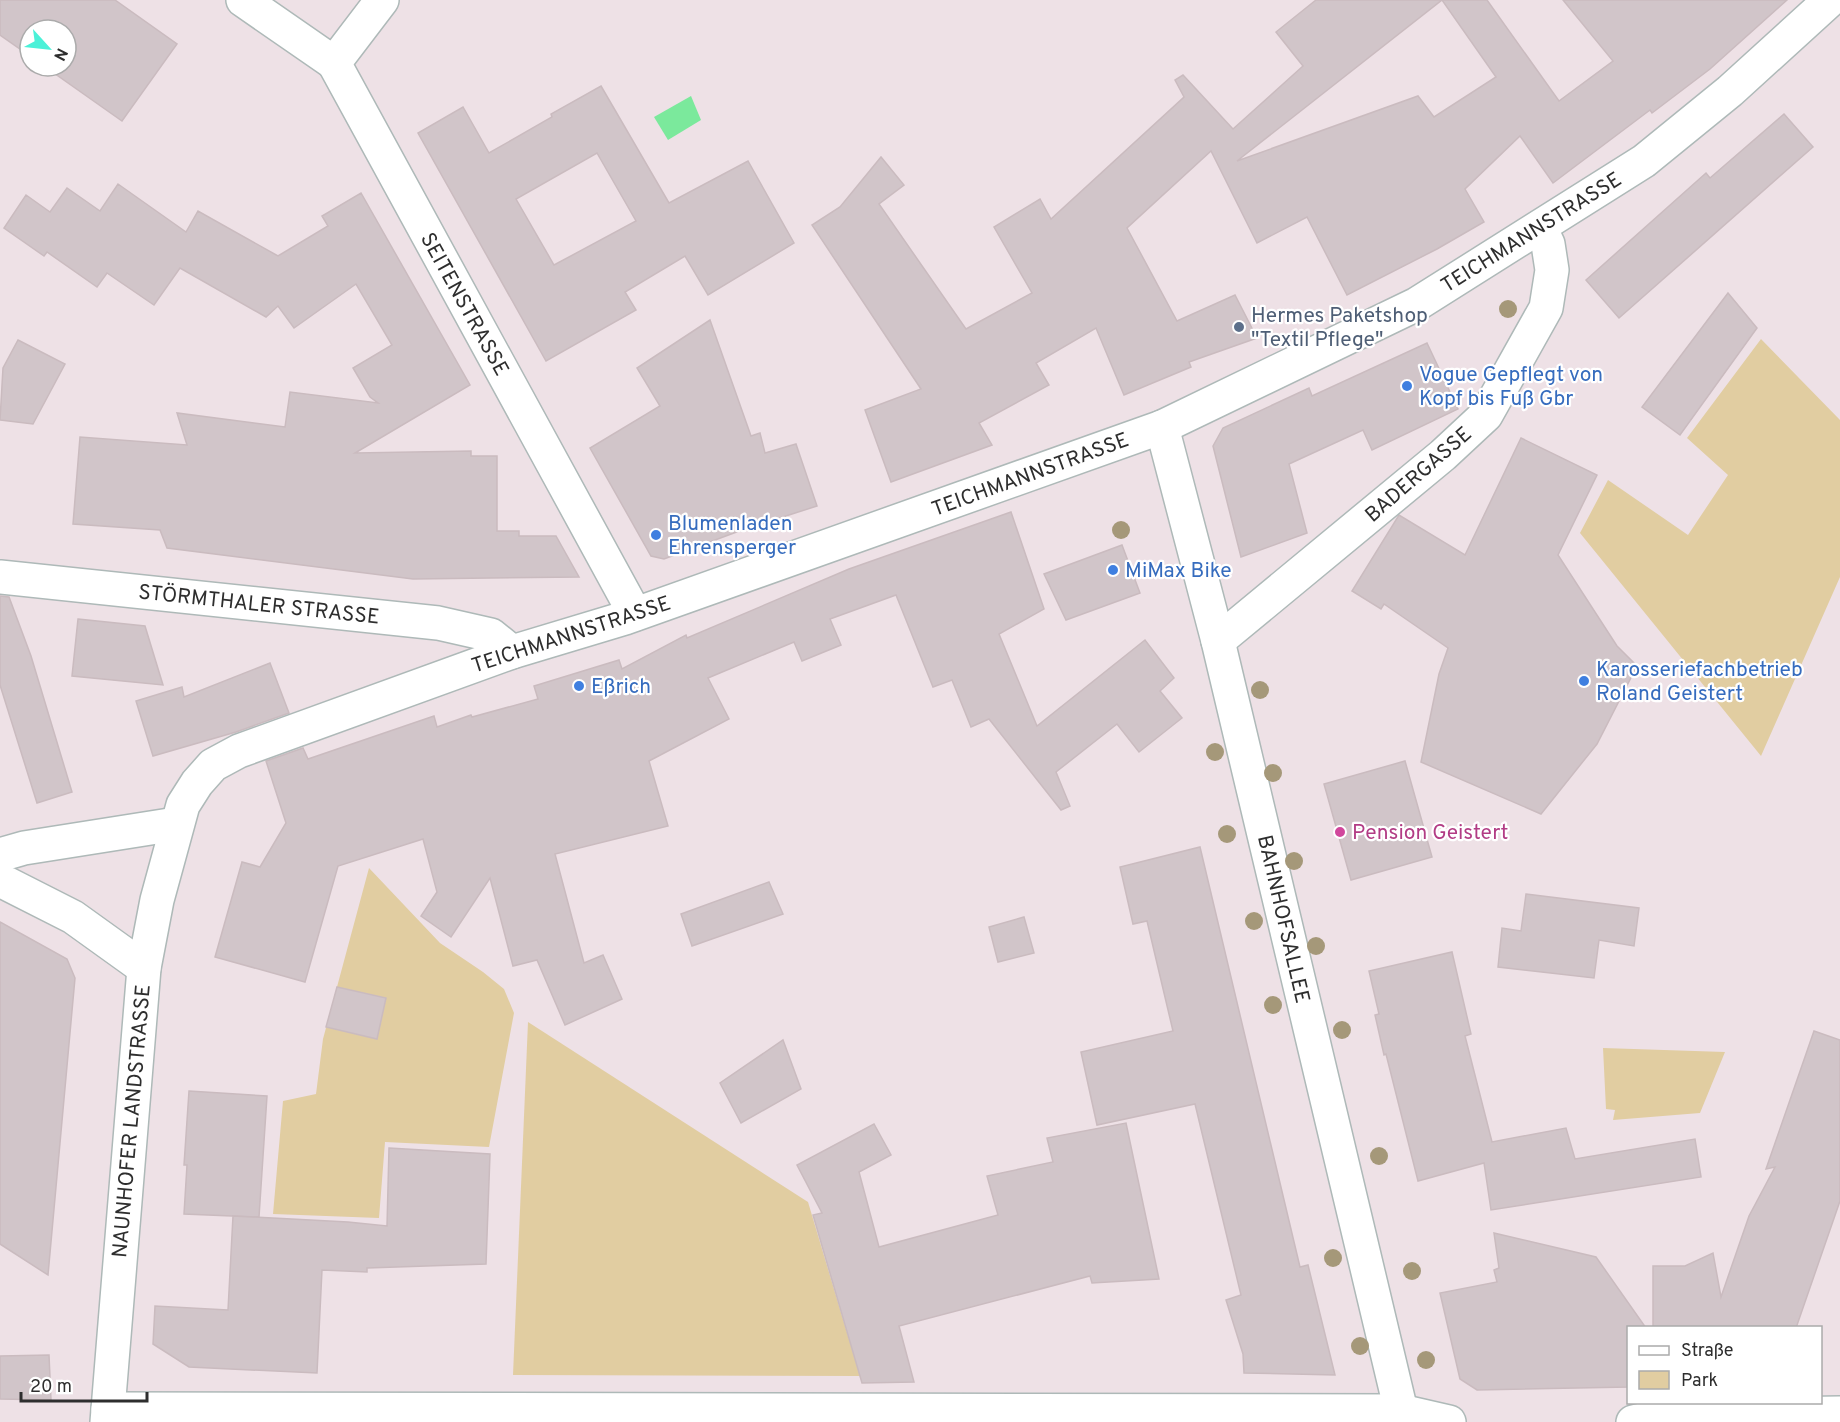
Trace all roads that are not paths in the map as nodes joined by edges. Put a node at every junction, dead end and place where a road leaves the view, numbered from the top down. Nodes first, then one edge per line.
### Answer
1 (243, 0) edge
2 (382, 0) edge
3 (1830, 0) edge
4 (334, 63) junction
5 (1540, 226) junction
6 (1162, 427) junction
7 (0, 577) edge
8 (635, 614) junction
9 (1218, 641) junction
10 (512, 652) junction
11 (177, 824) junction
12 (0, 855) edge
13 (0, 881) edge
14 (144, 968) junction
15 (1401, 1411) junction
16 (1840, 1413) edge
17 (108, 1416) edge
18 (1449, 1422) edge
19 (1633, 1422) edge

1 - 4 street
2 - 4 street
3 - 5 street, TEICHMANNSTRASSE
4 - 8 street, SEITENSTRASSE
5 - 6 street, TEICHMANNSTRASSE
5 - 9 street, BADERGASSE
6 - 8 street, TEICHMANNSTRASSE
6 - 9 street, BAHNHOFSALLEE
7 - 10 street, STÖRMTHALER STRASSE
8 - 10 street, TEICHMANNSTRASSE
9 - 15 street, BAHNHOFSALLEE
10 - 11 street, TEICHMANNSTRASSE
11 - 12 street
11 - 14 street, NAUNHOFER LANDSTRASSE
13 - 14 street
14 - 17 street, NAUNHOFER LANDSTRASSE
15 - 17 street
15 - 18 street
16 - 19 street

